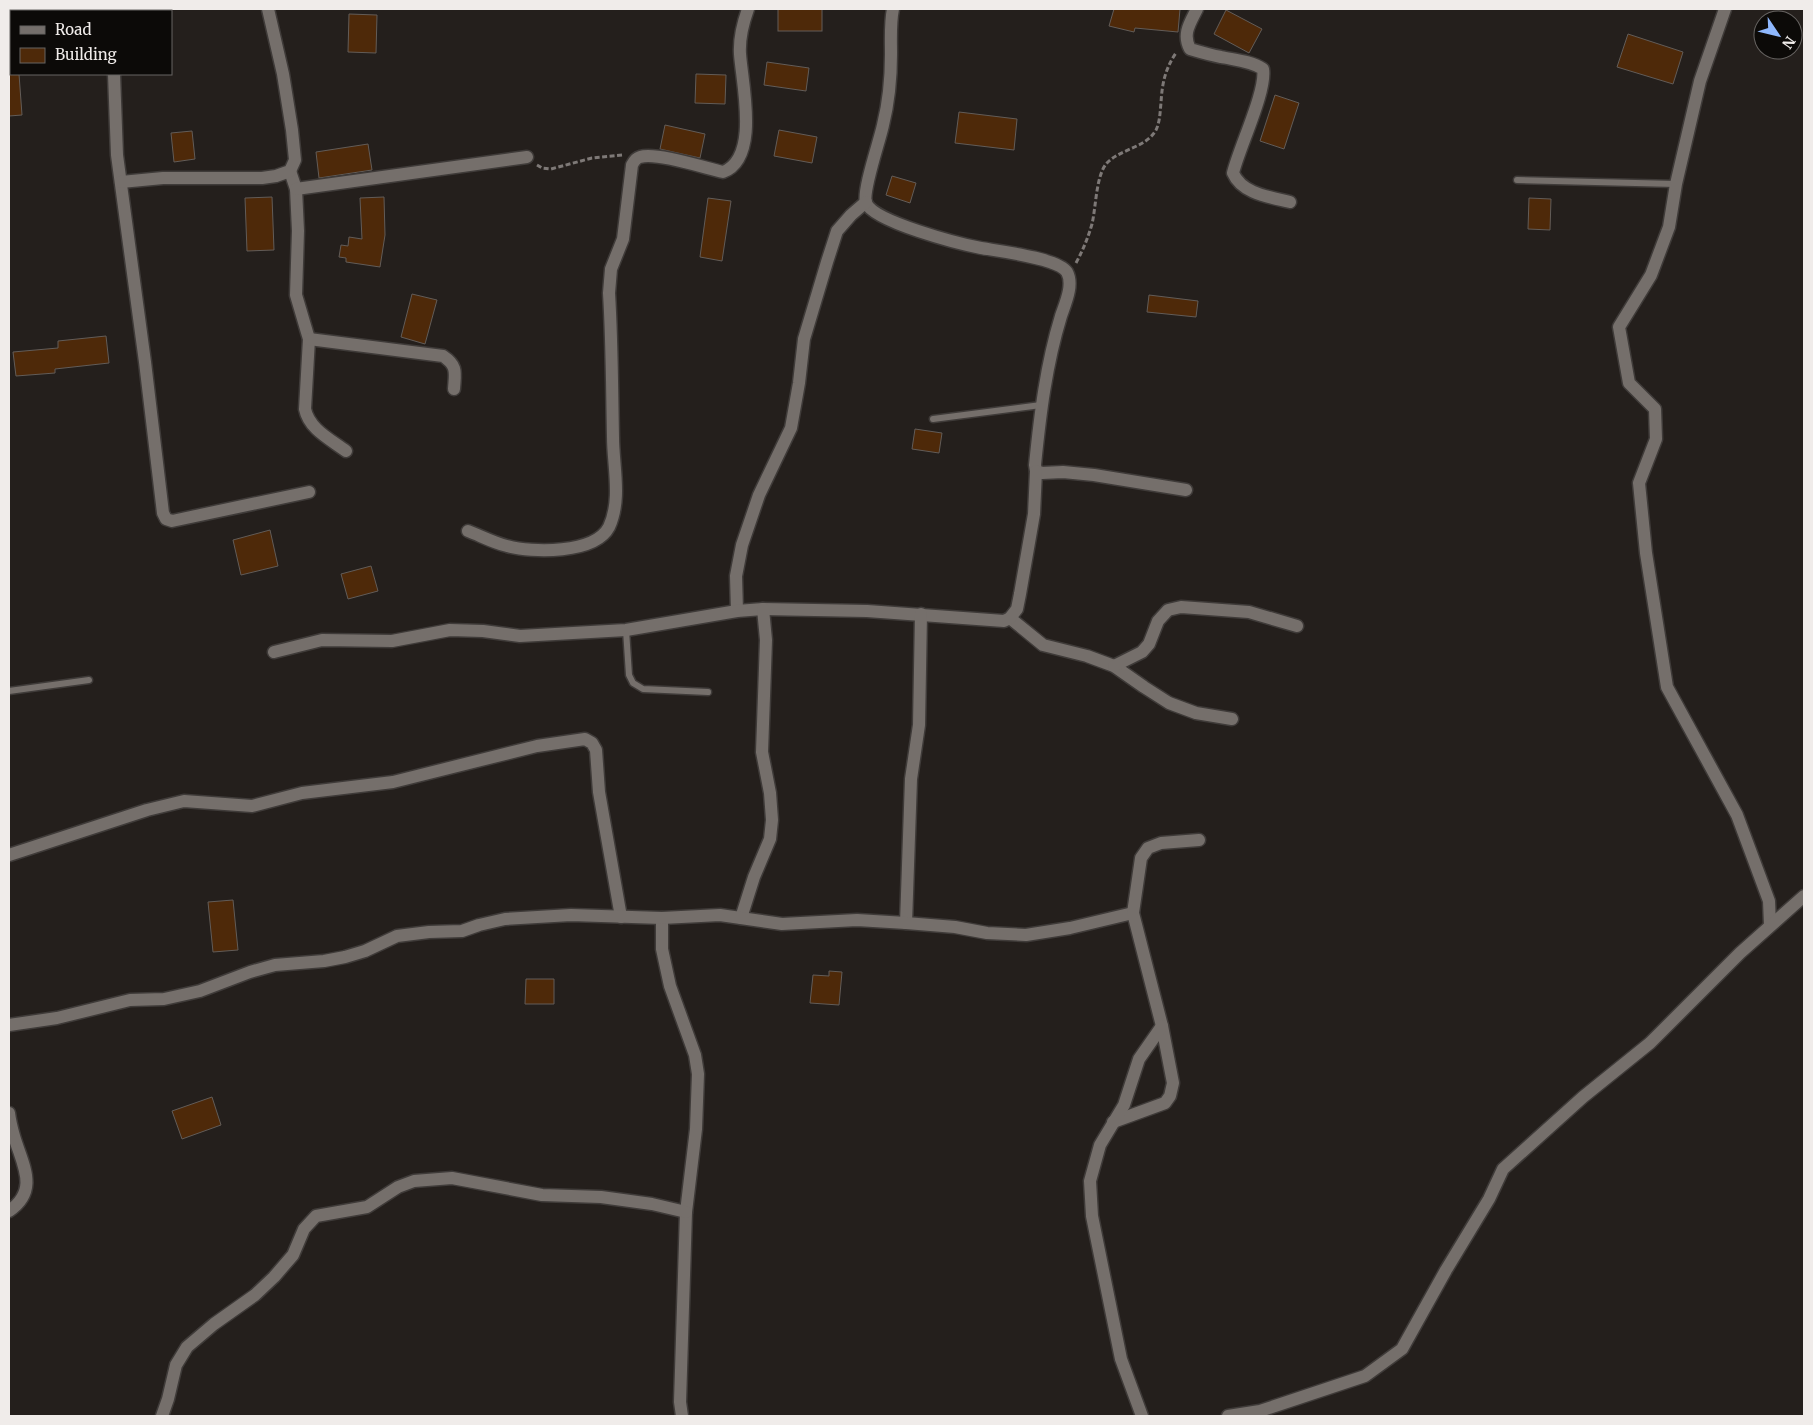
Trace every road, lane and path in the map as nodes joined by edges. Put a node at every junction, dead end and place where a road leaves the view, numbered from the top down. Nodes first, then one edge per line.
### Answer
1 (268, 9) edge
2 (748, 9) edge
3 (893, 9) edge
4 (1197, 9) edge
5 (1725, 9) edge
6 (1186, 40) junction
7 (114, 75) edge
8 (528, 157) joint
9 (635, 160) junction
10 (290, 171) junction
11 (1516, 180) dead end
12 (121, 182) junction
13 (1676, 184) junction
14 (296, 189) junction
15 (866, 202) junction
16 (1290, 202) dead end
17 (1067, 272) junction
18 (309, 339) junction
19 (454, 389) dead end
20 (1042, 405) junction
21 (934, 419) dead end
22 (346, 451) dead end
23 (1036, 471) junction
24 (1186, 490) dead end
25 (309, 492) dead end
26 (468, 531) dead end
27 (763, 609) junction
28 (737, 611) junction
29 (921, 614) junction
30 (1010, 618) junction
31 (1297, 626) dead end
32 (626, 630) junction
33 (274, 652) dead end
34 (1114, 666) junction
35 (89, 680) dead end
36 (9, 691) edge
37 (708, 692) dead end
38 (1232, 719) dead end
39 (1199, 840) dead end
40 (9, 856) edge
41 (1804, 896) edge
42 (1133, 913) junction
43 (621, 917) junction
44 (662, 918) junction
45 (741, 918) junction
46 (906, 923) junction
47 (1770, 925) junction
48 (9, 1025) edge
49 (1162, 1026) junction
50 (9, 1113) edge
51 (1113, 1122) junction
52 (9, 1211) edge
53 (686, 1212) junction
54 (162, 1416) edge
55 (682, 1416) edge
56 (1142, 1416) edge
57 (1228, 1416) edge

1 - 10 street
2 - 9 street
3 - 15 street
4 - 6 street
5 - 13 street
6 - 16 street
6 - 17 path
7 - 12 street
8 - 9 path
8 - 14 street
9 - 26 street
10 - 12 street
10 - 14 street
11 - 13 lane
12 - 25 street
13 - 47 street
14 - 18 street
15 - 17 street
15 - 28 street
17 - 20 street
18 - 19 street
18 - 22 street
20 - 21 lane
20 - 23 street
23 - 24 street
23 - 30 street
27 - 28 street
27 - 29 street
27 - 45 street
28 - 32 street
29 - 30 street
29 - 46 street
30 - 34 street
31 - 34 street
32 - 33 street
32 - 37 lane
34 - 38 street
35 - 36 lane
39 - 42 street
40 - 43 street
41 - 47 street
42 - 46 street
42 - 49 street
43 - 44 street
43 - 48 street
44 - 45 street
44 - 53 street
45 - 46 street
47 - 57 street
49 - 51 street
49 - 51 street
50 - 52 street
51 - 56 street
53 - 54 street
53 - 55 street

